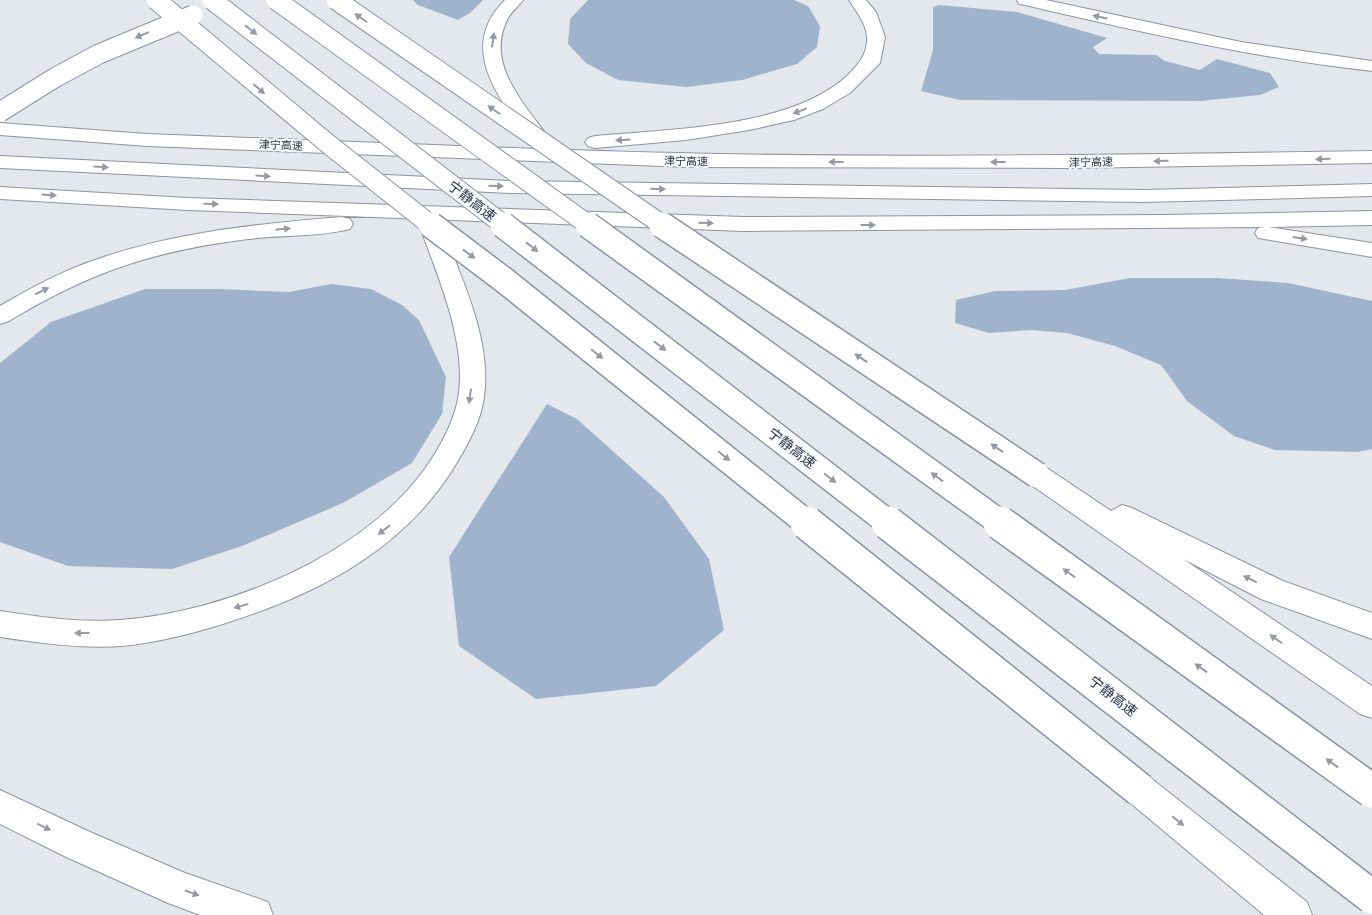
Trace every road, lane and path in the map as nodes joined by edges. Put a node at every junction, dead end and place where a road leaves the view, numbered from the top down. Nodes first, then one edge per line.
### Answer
1 (156, 0) edge
2 (212, 0) edge
3 (237, 0) edge
4 (276, 0) edge
5 (336, 0) edge
6 (515, 0) edge
7 (857, 0) edge
8 (1024, 0) edge
9 (1089, 0) edge
10 (1372, 65) edge
11 (0, 112) edge
12 (0, 129) edge
13 (543, 144) junction
14 (452, 152) junction
15 (1372, 157) edge
16 (0, 162) edge
17 (1372, 190) edge
18 (0, 192) edge
19 (466, 214) junction
20 (1372, 218) edge
21 (1165, 222) junction
22 (431, 227) junction
23 (1372, 250) edge
24 (0, 316) edge
25 (1037, 475) junction
26 (0, 624) edge
27 (1372, 626) edge
28 (1372, 704) edge
29 (1372, 791) edge
30 (0, 806) edge
31 (1372, 897) edge
32 (254, 915) edge
33 (1293, 915) edge

1 -> 22 highway, bridge
2 -> 31 highway, 宁静高速, bridge
3 -> 11 highway, bridge
29 -> 4 highway, bridge
13 -> 5 highway, bridge
13 -> 6 highway, bridge
7 -> 14 highway
10 -> 8 highway
9 - 10 highway
12 - 14 highway, 津宁高速
25 -> 13 highway, bridge
15 -> 14 highway, 津宁高速
16 -> 17 highway
18 -> 19 highway
19 -> 21 highway
24 -> 19 highway
20 - 21 highway
21 -> 23 highway
22 -> 26 highway
22 -> 33 highway, bridge
27 -> 25 highway
28 -> 25 highway
30 -> 32 highway

